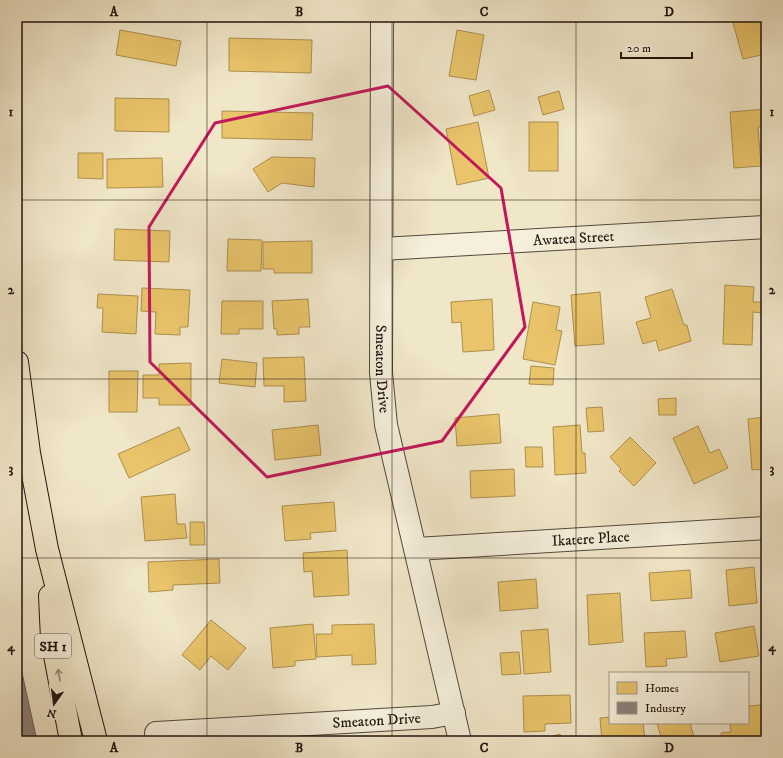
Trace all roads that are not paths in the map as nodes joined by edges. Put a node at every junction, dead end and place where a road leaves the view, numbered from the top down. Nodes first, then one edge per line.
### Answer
1 (382, 17) edge
2 (766, 227) edge
3 (382, 249) junction
4 (17, 362) edge
5 (766, 528) edge
6 (47, 549) junction
7 (416, 549) junction
8 (454, 713) junction
9 (156, 733) dead end
10 (71, 741) edge
11 (96, 741) edge
12 (460, 741) edge

1 - 3 street, Smeaton Drive
2 - 3 street, Awatea Street
3 - 7 street, Smeaton Drive
4 - 6 highway, SH 1
5 - 7 street, Ikatere Place
10 -> 6 highway, SH 1
6 - 11 highway, SH 1
7 - 8 street, Smeaton Drive
8 - 9 street, Smeaton Drive
8 - 12 street, Smeaton Drive

